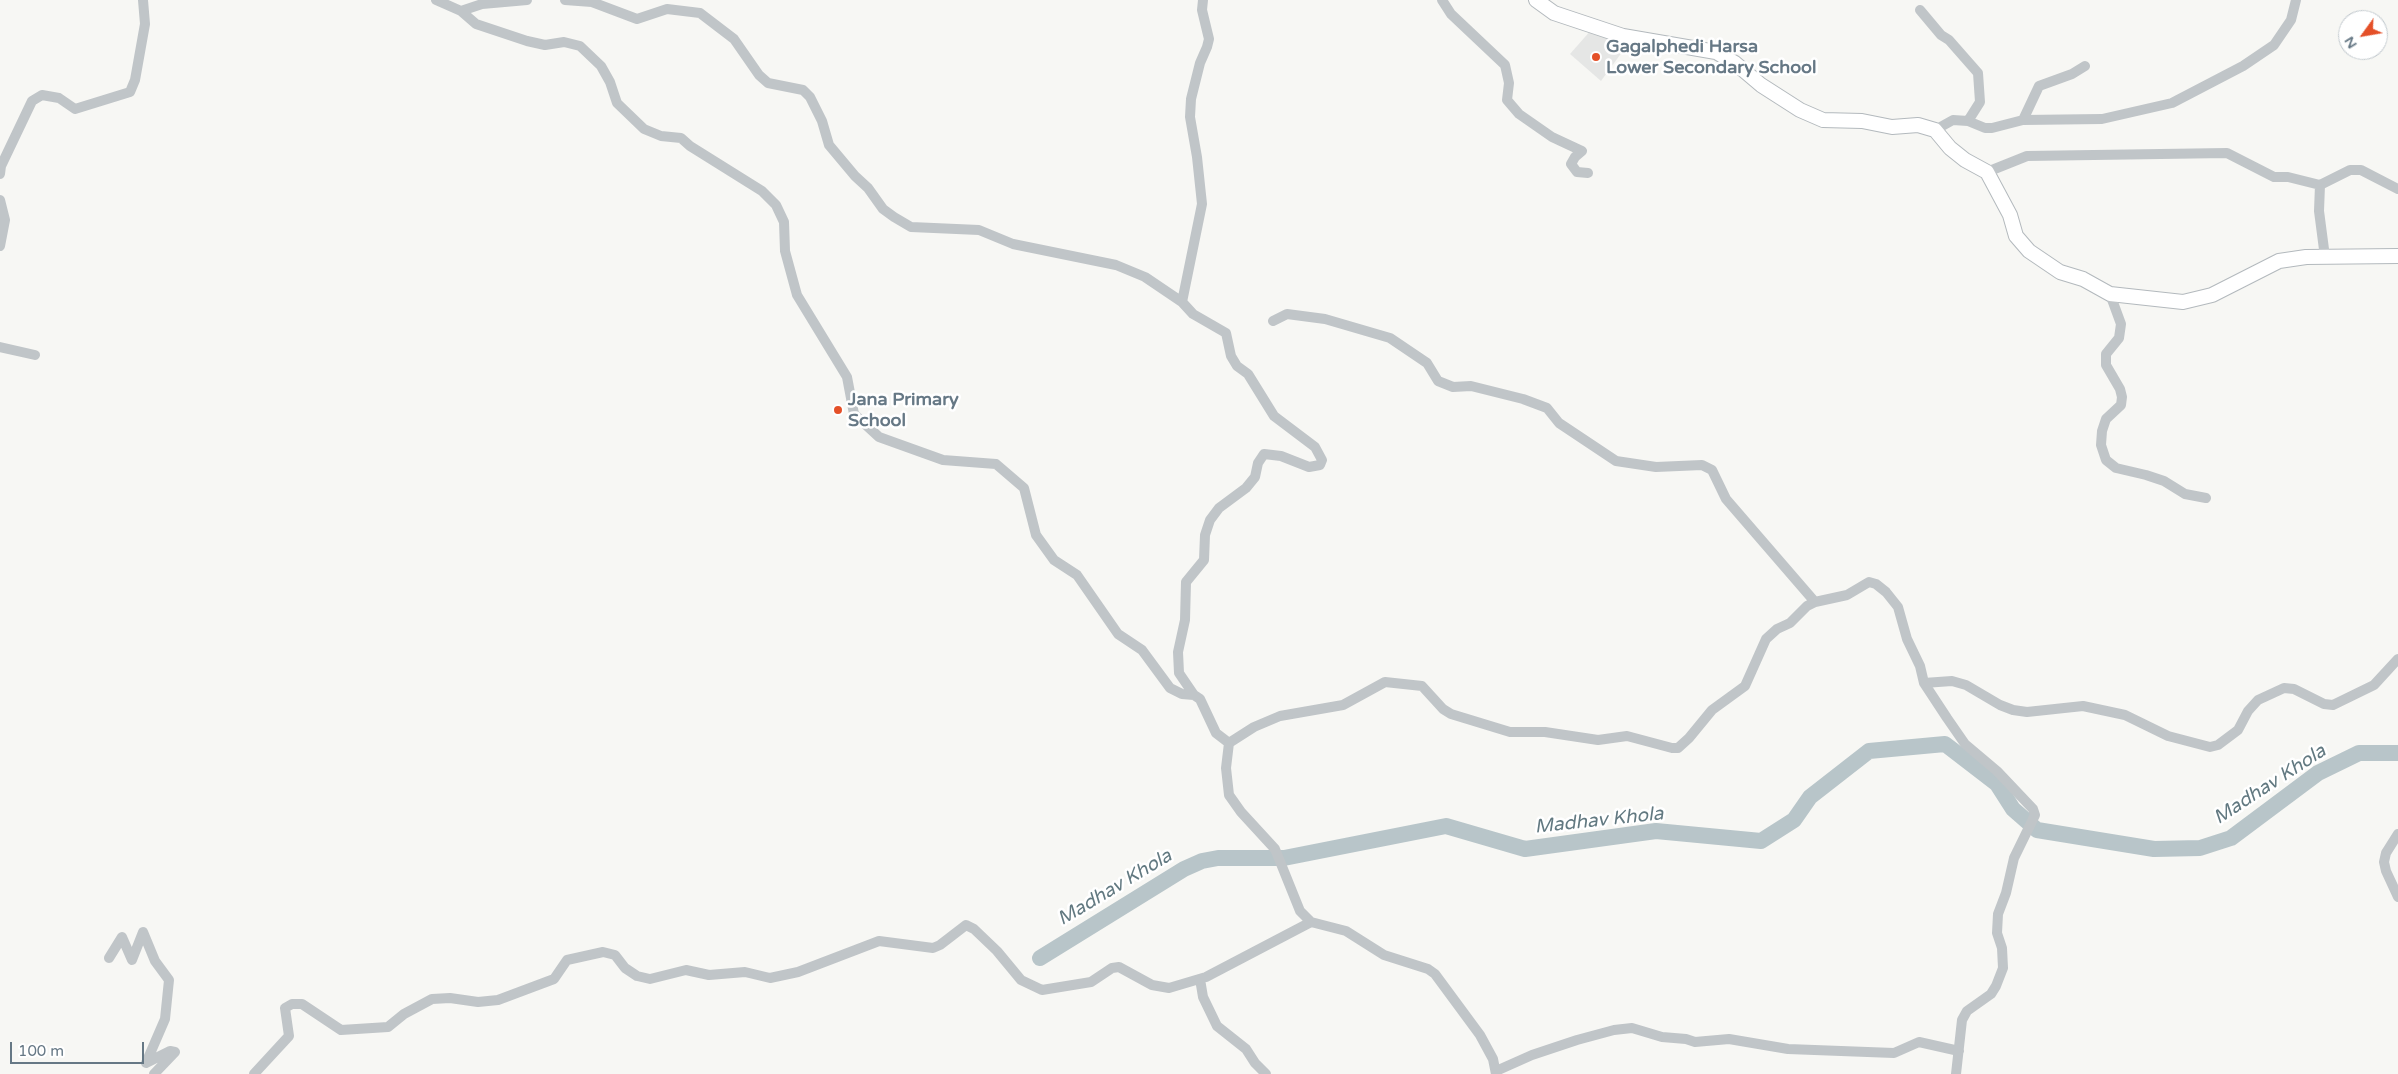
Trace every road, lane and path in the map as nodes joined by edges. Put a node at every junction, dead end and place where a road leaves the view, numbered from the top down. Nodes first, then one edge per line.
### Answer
1 (143, 0) edge
2 (436, 0) edge
3 (527, 0) edge
4 (565, 0) edge
5 (1203, 0) edge
6 (1442, 0) edge
7 (1536, 0) edge
8 (2296, 0) edge
9 (1920, 10) dead end
10 (461, 11) junction
11 (2085, 66) dead end
12 (2023, 120) junction
13 (1968, 121) junction
14 (1935, 130) junction
15 (1987, 172) junction
16 (0, 174) edge
17 (1588, 174) dead end
18 (2320, 185) junction
19 (2398, 189) edge
20 (0, 200) edge
21 (0, 246) edge
22 (2326, 256) junction
23 (2398, 256) edge
24 (2110, 294) junction
25 (1182, 302) junction
26 (1273, 322) dead end
27 (0, 347) edge
28 (35, 355) dead end
29 (2206, 498) dead end
30 (1815, 602) junction
31 (2398, 659) edge
32 (1924, 683) junction
33 (1194, 695) junction
34 (1229, 743) junction
35 (2398, 834) edge
36 (2398, 897) edge
37 (1311, 922) junction
38 (109, 958) dead end
39 (1200, 978) junction
40 (1959, 1051) junction
41 (1496, 1073) edge
42 (154, 1074) edge
43 (254, 1074) edge
44 (1266, 1074) edge
45 (1956, 1074) edge

1 - 16 street
2 - 10 street
3 - 10 street
4 - 25 street
5 - 25 street
6 - 17 street
7 - 14 street
8 - 12 street
9 - 13 street
10 - 33 street
11 - 12 street
12 - 13 street
13 - 14 street
14 - 15 street
15 - 18 street
15 - 24 street
18 - 19 street
18 - 22 street
20 - 21 street
22 - 23 street
22 - 24 street
24 - 29 street
25 - 33 street
26 - 30 street
27 - 28 street
30 - 32 street
30 - 34 street
31 - 32 street
32 - 40 street
33 - 34 street
34 - 37 street
35 - 36 street
37 - 39 street
37 - 41 street
38 - 42 street
39 - 43 street
39 - 44 street
40 - 41 street
40 - 45 street

